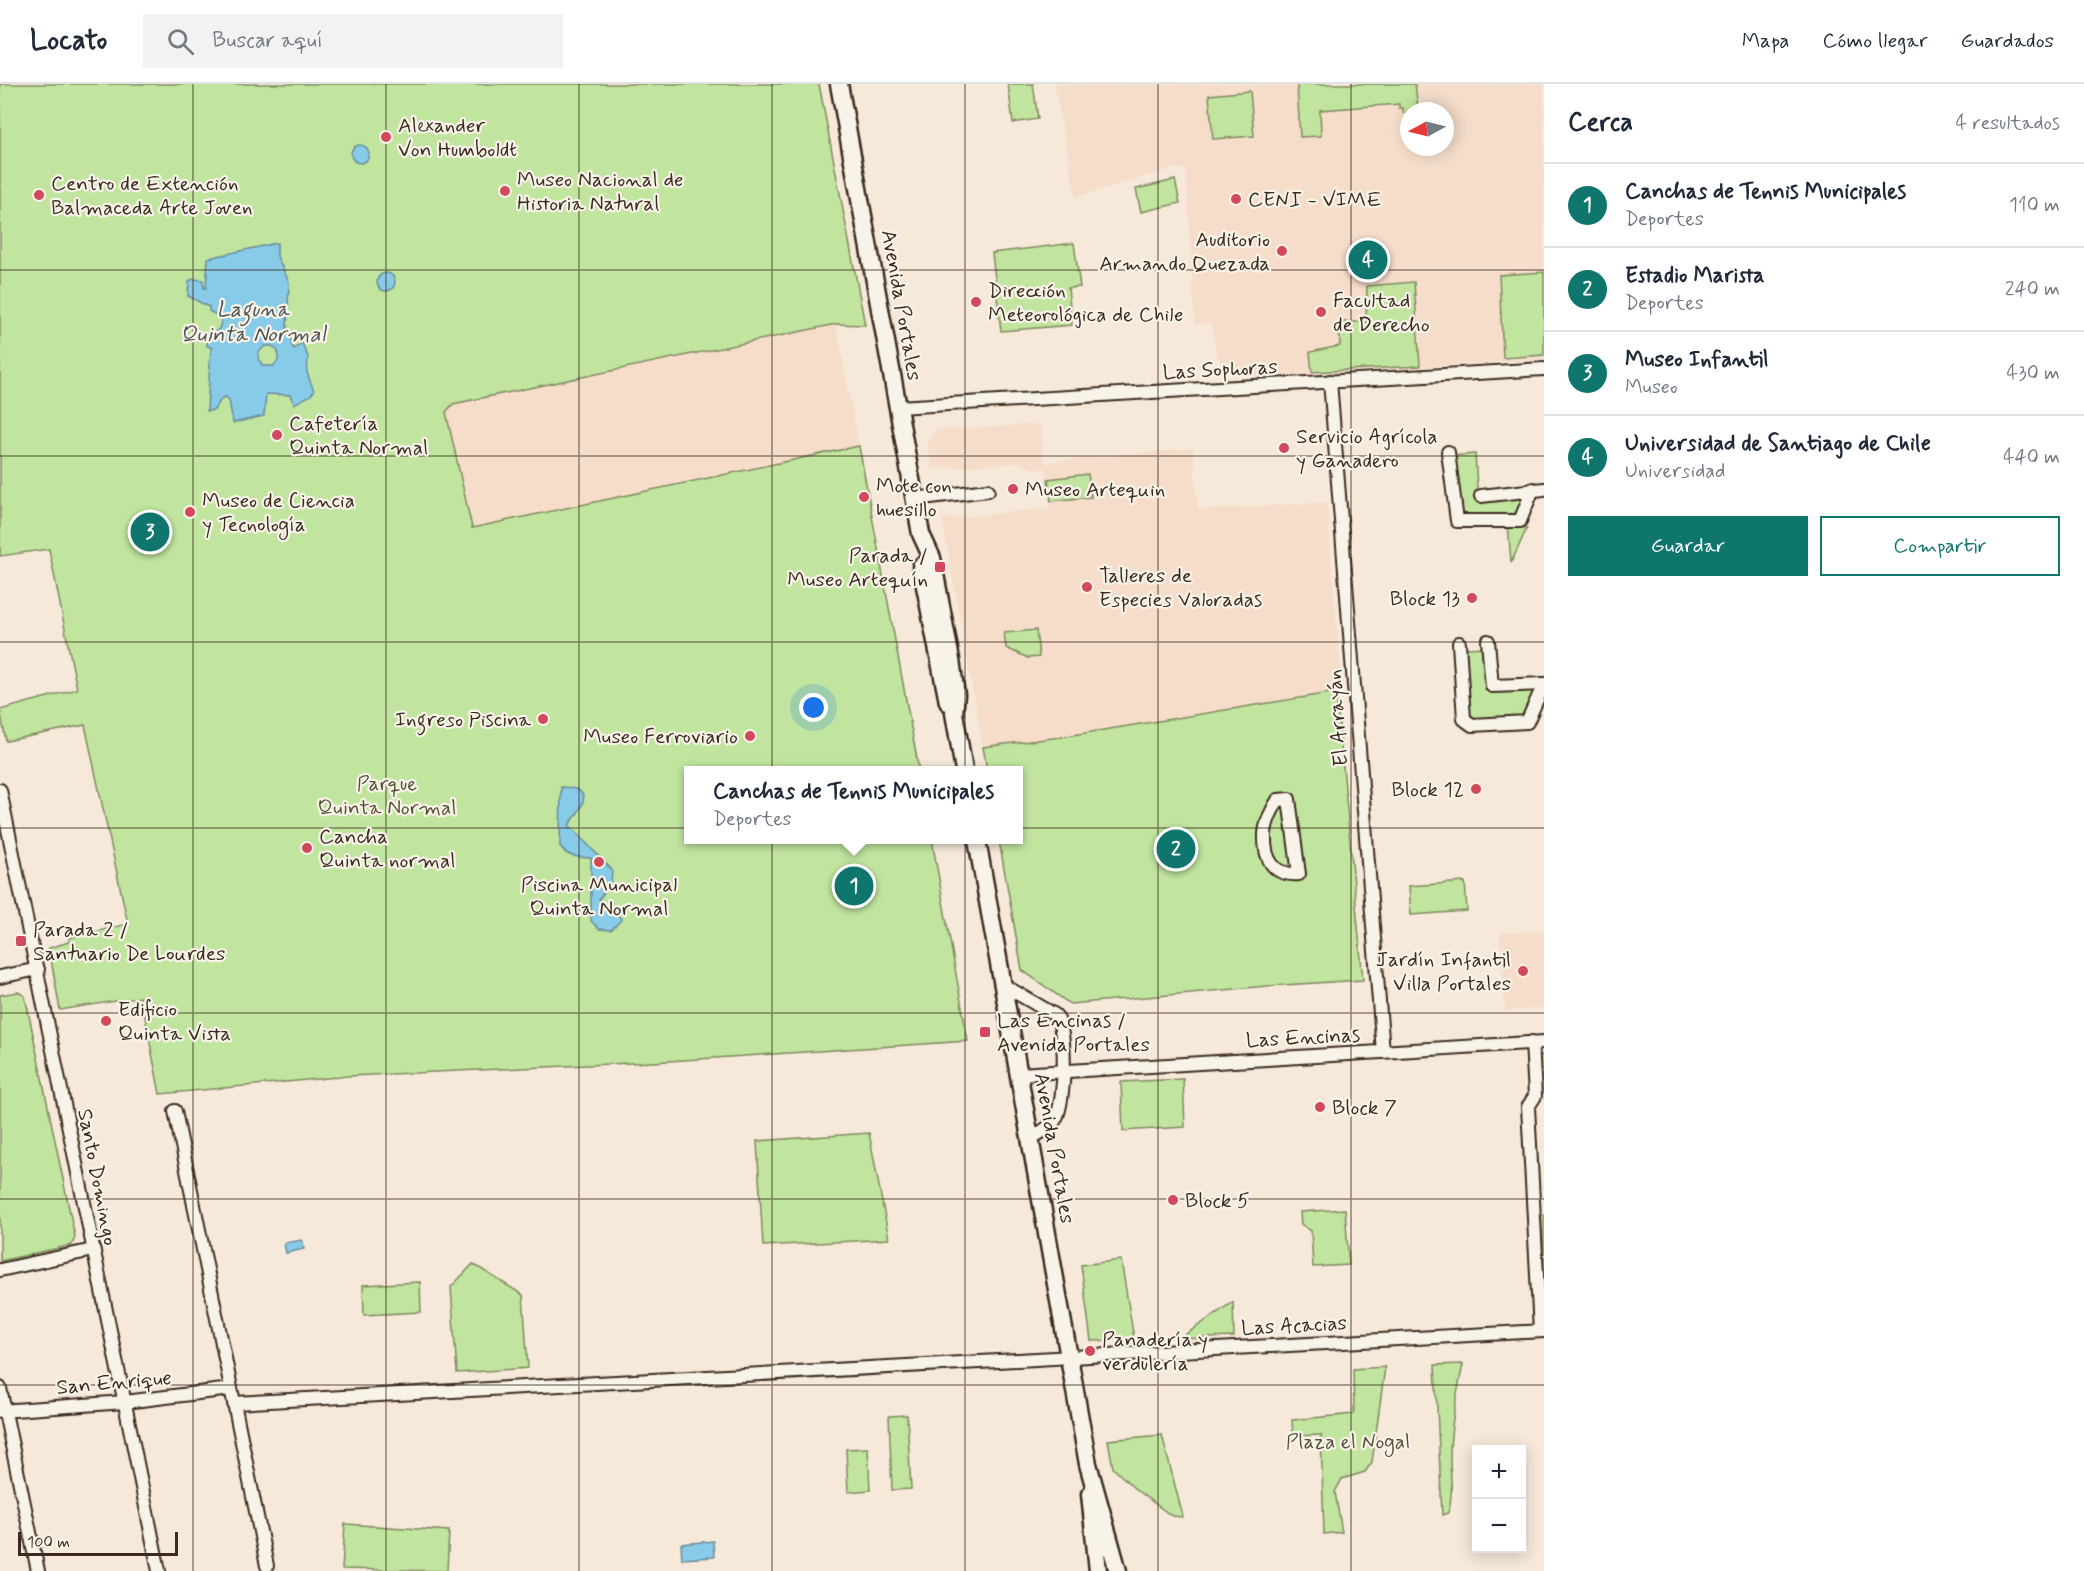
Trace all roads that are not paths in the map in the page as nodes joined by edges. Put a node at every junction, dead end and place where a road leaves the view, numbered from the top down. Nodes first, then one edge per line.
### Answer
1 (839, 84) edge
2 (1544, 369) edge
3 (1330, 381) junction
4 (898, 407) junction
5 (1448, 452) dead end
6 (1538, 489) edge
7 (988, 490) dead end
8 (1481, 496) dead end
9 (914, 499) junction
10 (1488, 641) dead end
11 (1459, 643) dead end
12 (1544, 684) edge
13 (963, 766) edge
14 (0, 790) edge
15 (978, 844) edge
16 (1299, 874) joint
17 (38, 969) junction
18 (0, 977) edge
19 (1003, 985) junction
20 (1538, 1042) edge
21 (1383, 1052) junction
22 (1065, 1071) junction
23 (1019, 1074) junction
24 (1539, 1096) edge
25 (175, 1111) dead end
26 (1030, 1138) junction
27 (1539, 1213) edge
28 (93, 1250) junction
29 (0, 1270) edge
30 (1542, 1331) edge
31 (1069, 1357) junction
32 (0, 1388) edge
33 (231, 1389) junction
34 (125, 1402) junction
35 (234, 1403) junction
36 (3, 1410) edge
37 (1088, 1464) junction
38 (267, 1566) dead end
39 (38, 1571) edge
40 (159, 1571) edge
41 (1098, 1571) edge
42 (1118, 1571) edge

1 - 4 main road, Avenida Portales
2 - 3 street, Las Sophoras
3 - 4 street, Las Sophoras
3 - 21 street, El Arrayán
4 - 9 main road, Avenida Portales
5 - 6 street
6 - 8 street
7 - 9 street
9 - 13 main road, Avenida Portales
10 - 12 street
11 - 12 street
14 - 17 street, Santo Domingo
15 - 19 main road, Avenida Portales
16 - 16 street
17 - 18 street
17 - 28 street, Santo Domingo
19 - 22 street
19 - 23 main road, Avenida Portales
20 - 21 street, Las Encinas
20 - 24 street
21 - 22 street, Las Encinas
22 - 23 street, Las Encinas
22 - 26 street
23 - 26 main road, Avenida Portales
24 - 27 street
25 - 33 street
26 - 31 main road, Avenida Portales
27 - 30 street
28 - 29 street
28 - 34 street, Santo Domingo
30 - 31 street, Las Acacias
31 - 35 street, Las Acacias
31 - 37 main road, Avenida Portales
32 - 36 street
33 - 34 street, San Enrique
33 - 35 street
34 - 36 street, San Enrique
34 - 40 street, Santo Domingo
35 - 38 street
36 - 39 street
37 - 41 main road, Avenida Portales
37 - 42 main road, Avenida Portales

